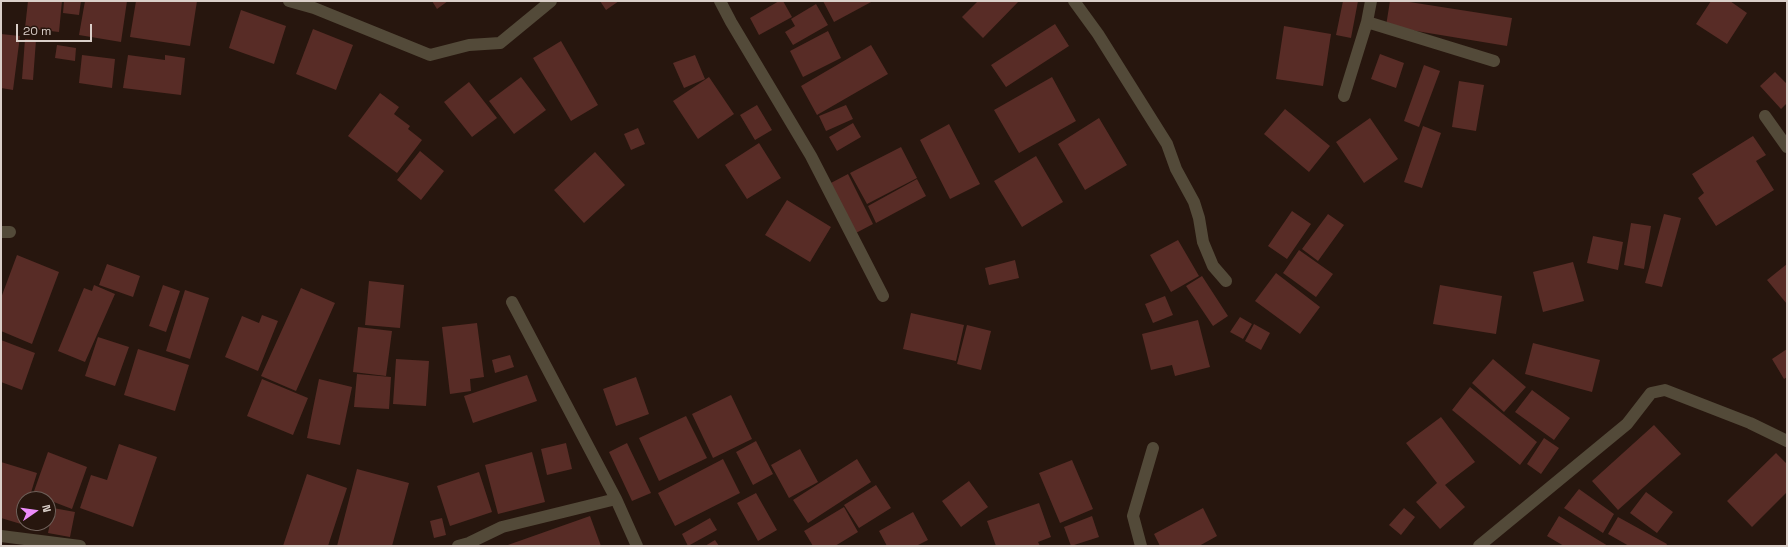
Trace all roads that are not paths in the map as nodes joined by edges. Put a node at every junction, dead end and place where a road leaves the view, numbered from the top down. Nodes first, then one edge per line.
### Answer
1 (289, 1) edge
2 (551, 1) edge
3 (720, 1) edge
4 (1074, 1) edge
5 (1371, 1) edge
6 (318, 4) edge
7 (1367, 22) junction
8 (1494, 62) dead end
9 (1344, 96) dead end
10 (1765, 116) dead end
11 (1787, 147) edge
12 (1226, 280) dead end
13 (884, 296) dead end
14 (512, 302) dead end
15 (1787, 441) edge
16 (1152, 448) dead end
17 (616, 499) junction
18 (1, 536) edge
19 (80, 546) edge
20 (458, 546) edge
21 (637, 546) edge
22 (1141, 546) edge
23 (1479, 546) edge

1 - 6 street
2 - 6 street
3 - 13 street
4 - 12 street
5 - 7 street
7 - 8 street
7 - 9 street
10 - 11 street
14 - 17 street
15 - 23 street
16 - 22 street
17 - 20 street
17 - 21 street
18 - 19 street

